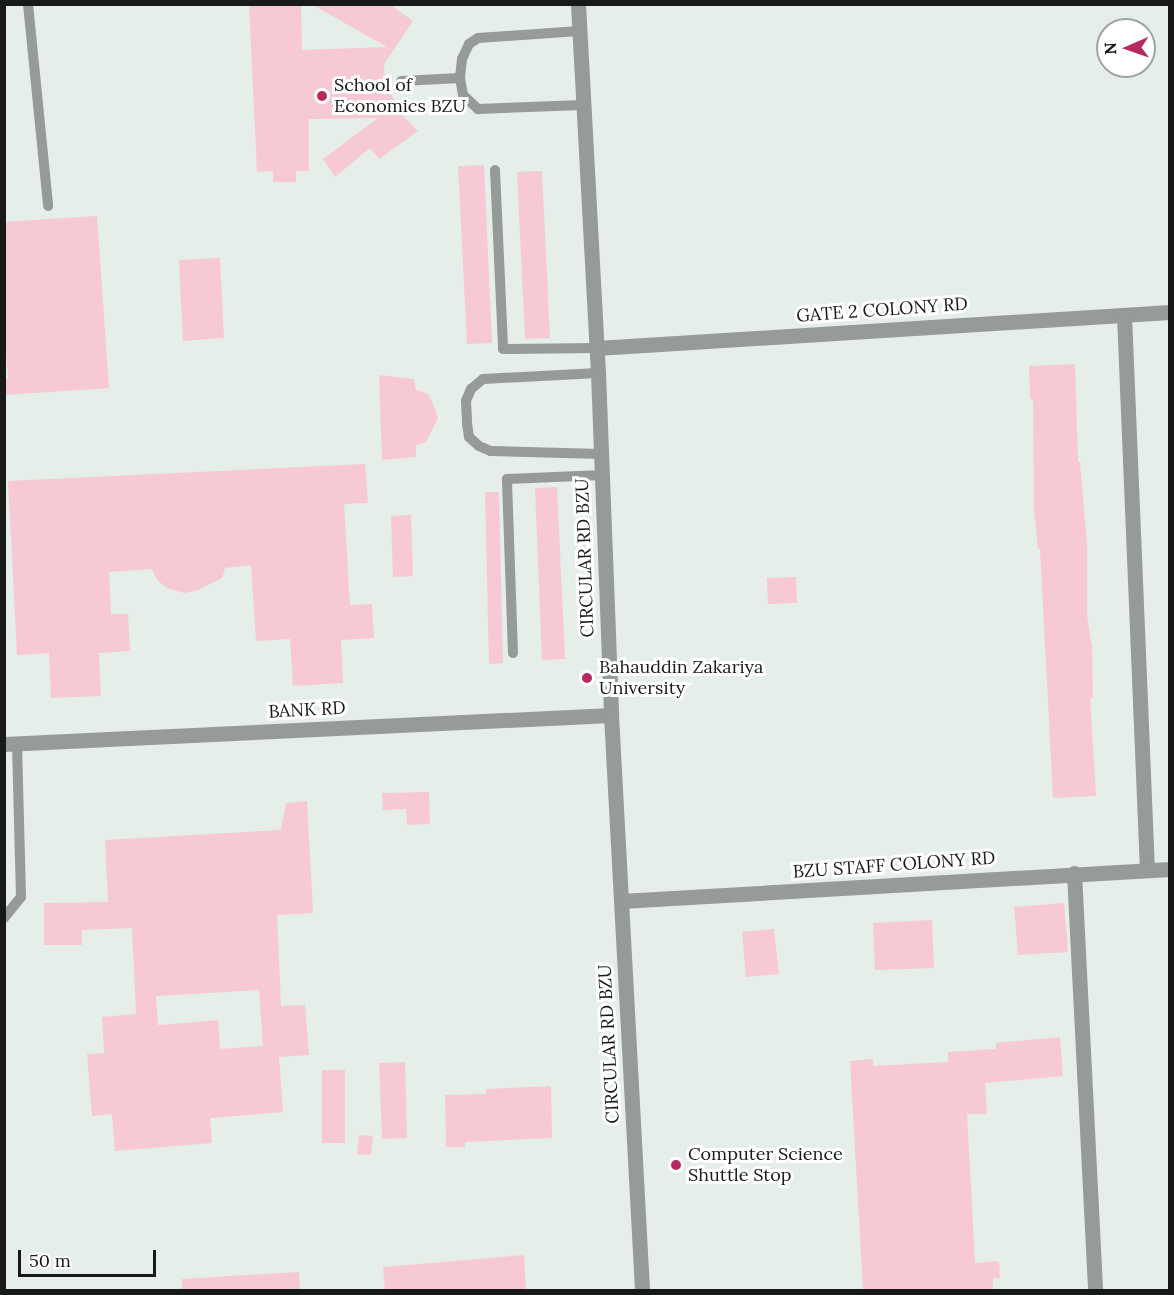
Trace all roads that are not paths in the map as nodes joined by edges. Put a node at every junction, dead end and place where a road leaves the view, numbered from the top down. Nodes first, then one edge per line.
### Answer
1 (28, 4) edge
2 (578, 4) edge
3 (579, 31) junction
4 (460, 78) junction
5 (401, 81) dead end
6 (583, 105) junction
7 (495, 170) dead end
8 (48, 206) dead end
9 (1170, 312) edge
10 (1124, 315) junction
11 (597, 348) junction
12 (598, 373) junction
13 (601, 454) junction
14 (602, 475) junction
15 (513, 653) dead end
16 (611, 715) junction
17 (11, 743) edge
18 (1170, 869) edge
19 (1147, 870) junction
20 (1074, 873) junction
21 (621, 901) junction
22 (4, 918) edge
23 (642, 1290) edge
24 (1095, 1290) edge

1 - 8 lane
2 - 3 street, CIRCULAR RD BZU
3 - 4 lane
3 - 6 street, CIRCULAR RD BZU
4 - 5 lane
4 - 6 lane
6 - 11 street, CIRCULAR RD BZU
7 - 11 lane
9 - 10 street, GATE 2 COLONY RD
10 - 11 street, GATE 2 COLONY RD
10 - 19 street
11 - 12 street, CIRCULAR RD BZU
12 - 13 street, CIRCULAR RD BZU
12 - 13 lane
13 - 14 street, CIRCULAR RD BZU
14 - 15 lane
14 - 16 street, CIRCULAR RD BZU
16 - 17 street, BANK RD
16 - 21 street, CIRCULAR RD BZU
17 - 22 lane
18 - 19 street, BZU STAFF COLONY RD
19 - 20 street, BZU STAFF COLONY RD
20 - 21 street, BZU STAFF COLONY RD
20 - 24 street
21 - 23 street, CIRCULAR RD BZU

